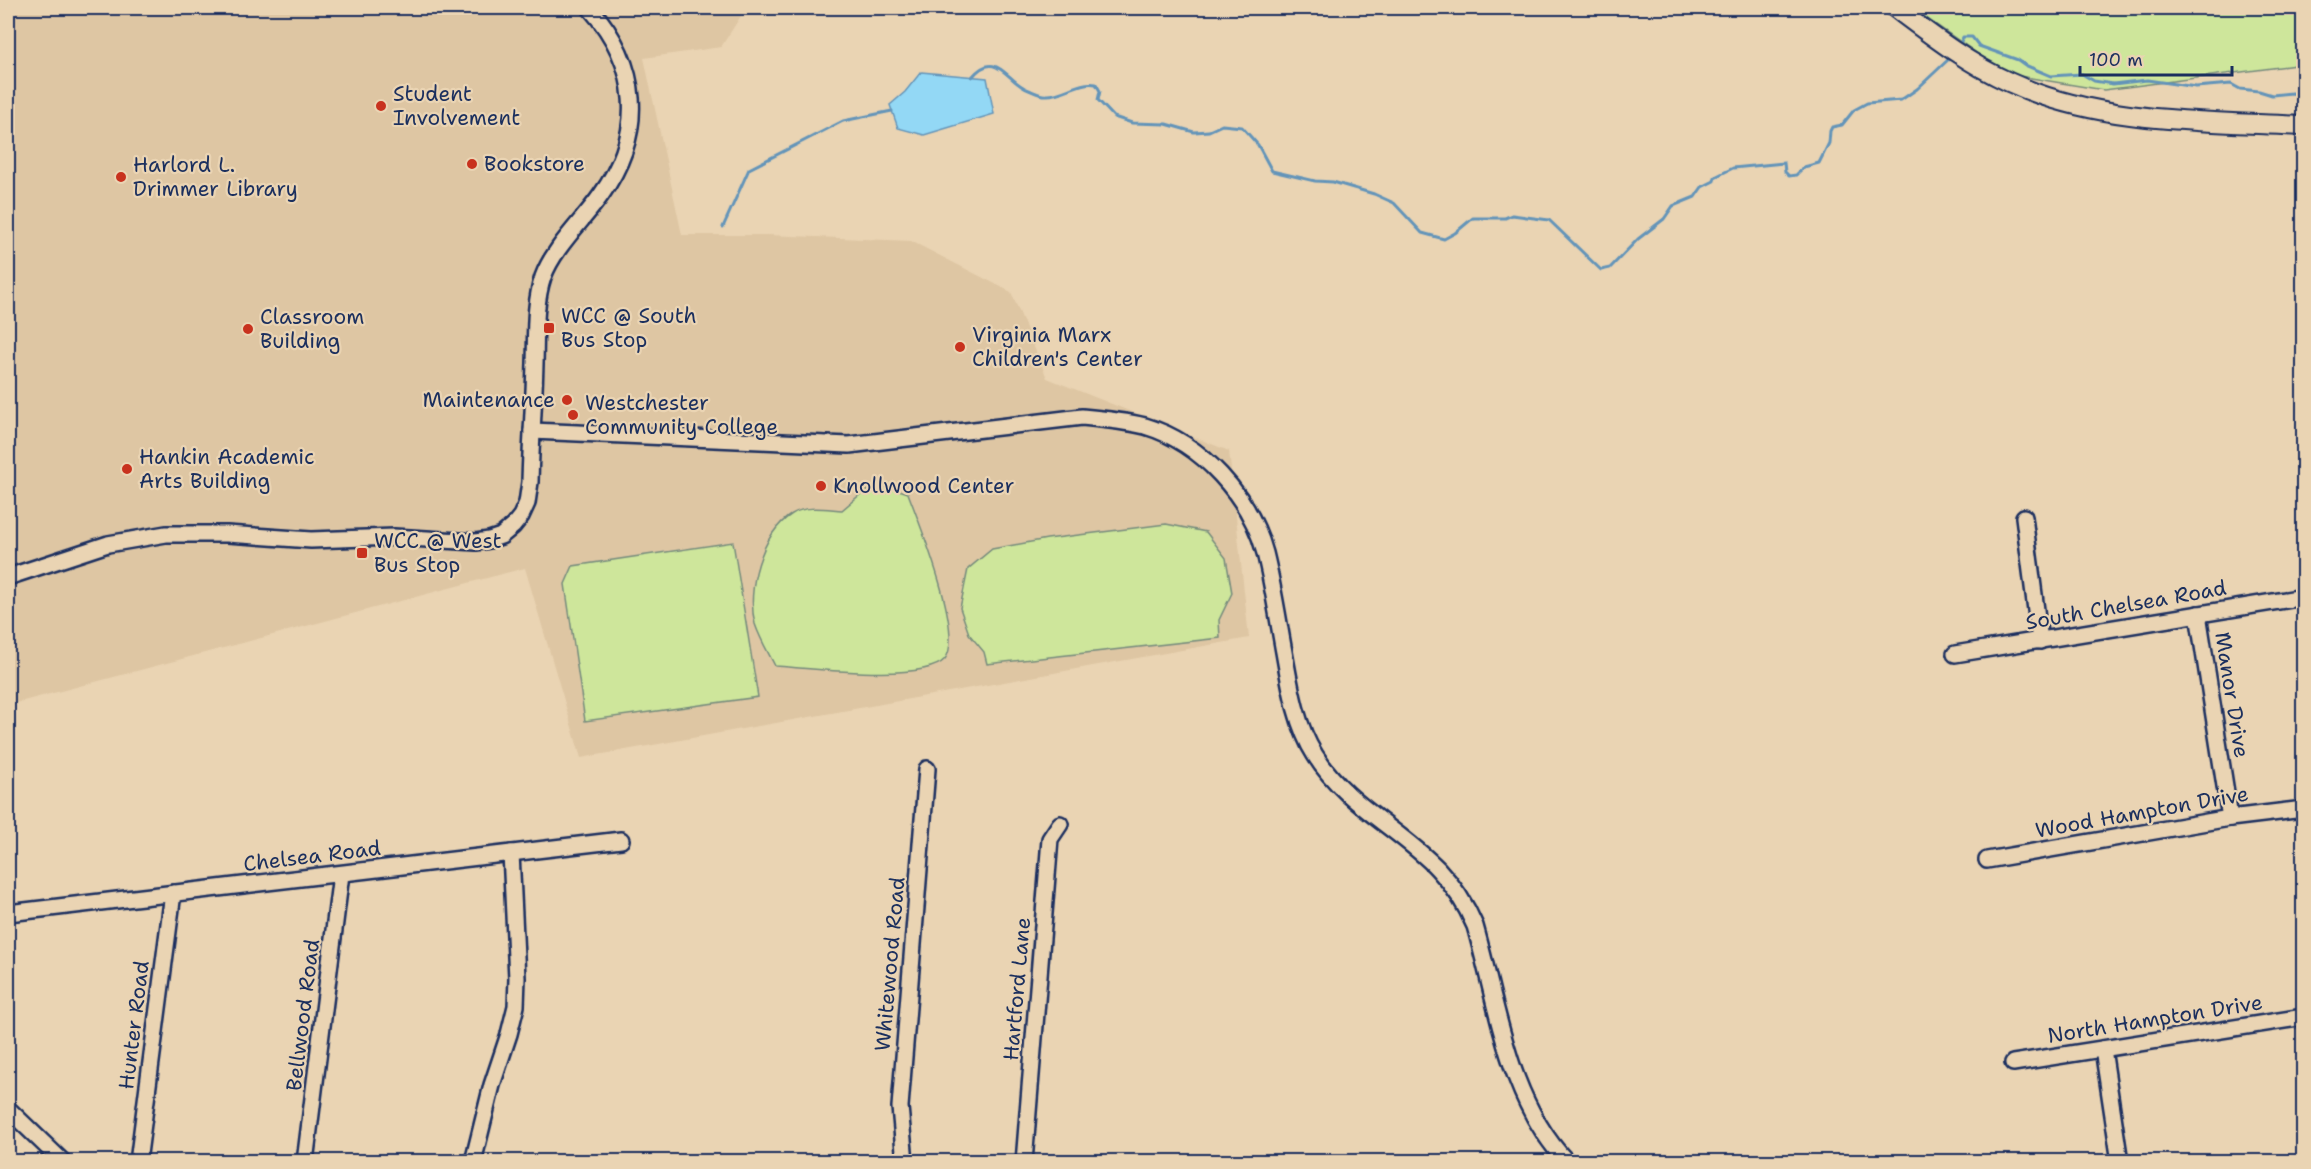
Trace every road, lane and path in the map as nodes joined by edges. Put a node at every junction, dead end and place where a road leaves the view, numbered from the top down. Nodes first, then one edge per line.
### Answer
1 (590, 8) edge
2 (1895, 8) edge
3 (2304, 126) edge
4 (532, 431) junction
5 (2024, 518) dead end
6 (8, 577) edge
7 (2304, 597) edge
8 (2198, 614) junction
9 (2040, 641) junction
10 (1955, 654) dead end
11 (927, 769) dead end
12 (2304, 809) edge
13 (2230, 818) junction
14 (1060, 824) dead end
15 (621, 840) dead end
16 (511, 853) junction
17 (1987, 860) dead end
18 (341, 874) junction
19 (173, 893) junction
20 (8, 913) edge
21 (2304, 1017) edge
22 (2103, 1049) junction
23 (2013, 1063) dead end
24 (8, 1109) edge
25 (63, 1161) edge
26 (138, 1161) edge
27 (305, 1161) edge
28 (473, 1161) edge
29 (905, 1161) edge
30 (1024, 1161) edge
31 (1567, 1161) edge
32 (2120, 1161) edge

1 - 4 street
2 - 3 main road
4 - 6 street
4 - 31 street
5 - 9 street
7 - 8 street, South Chelsea Road
8 - 9 street, South Chelsea Road
8 - 13 street, Manor Drive
9 - 10 street, South Chelsea Road
11 - 29 street, Whitewood Road
12 - 13 street, Wood Hampton Drive
13 - 17 street, Wood Hampton Drive
14 - 30 street, Hartford Lane
15 - 16 street, Chelsea Road
16 - 18 street, Chelsea Road
16 - 28 street
18 - 19 street, Chelsea Road
18 - 27 street, Bellwood Road
19 - 20 street, Chelsea Road
19 - 26 street, Hunter Road
21 - 22 street, North Hampton Drive
22 - 23 street, North Hampton Drive
22 - 32 street
24 - 25 street

